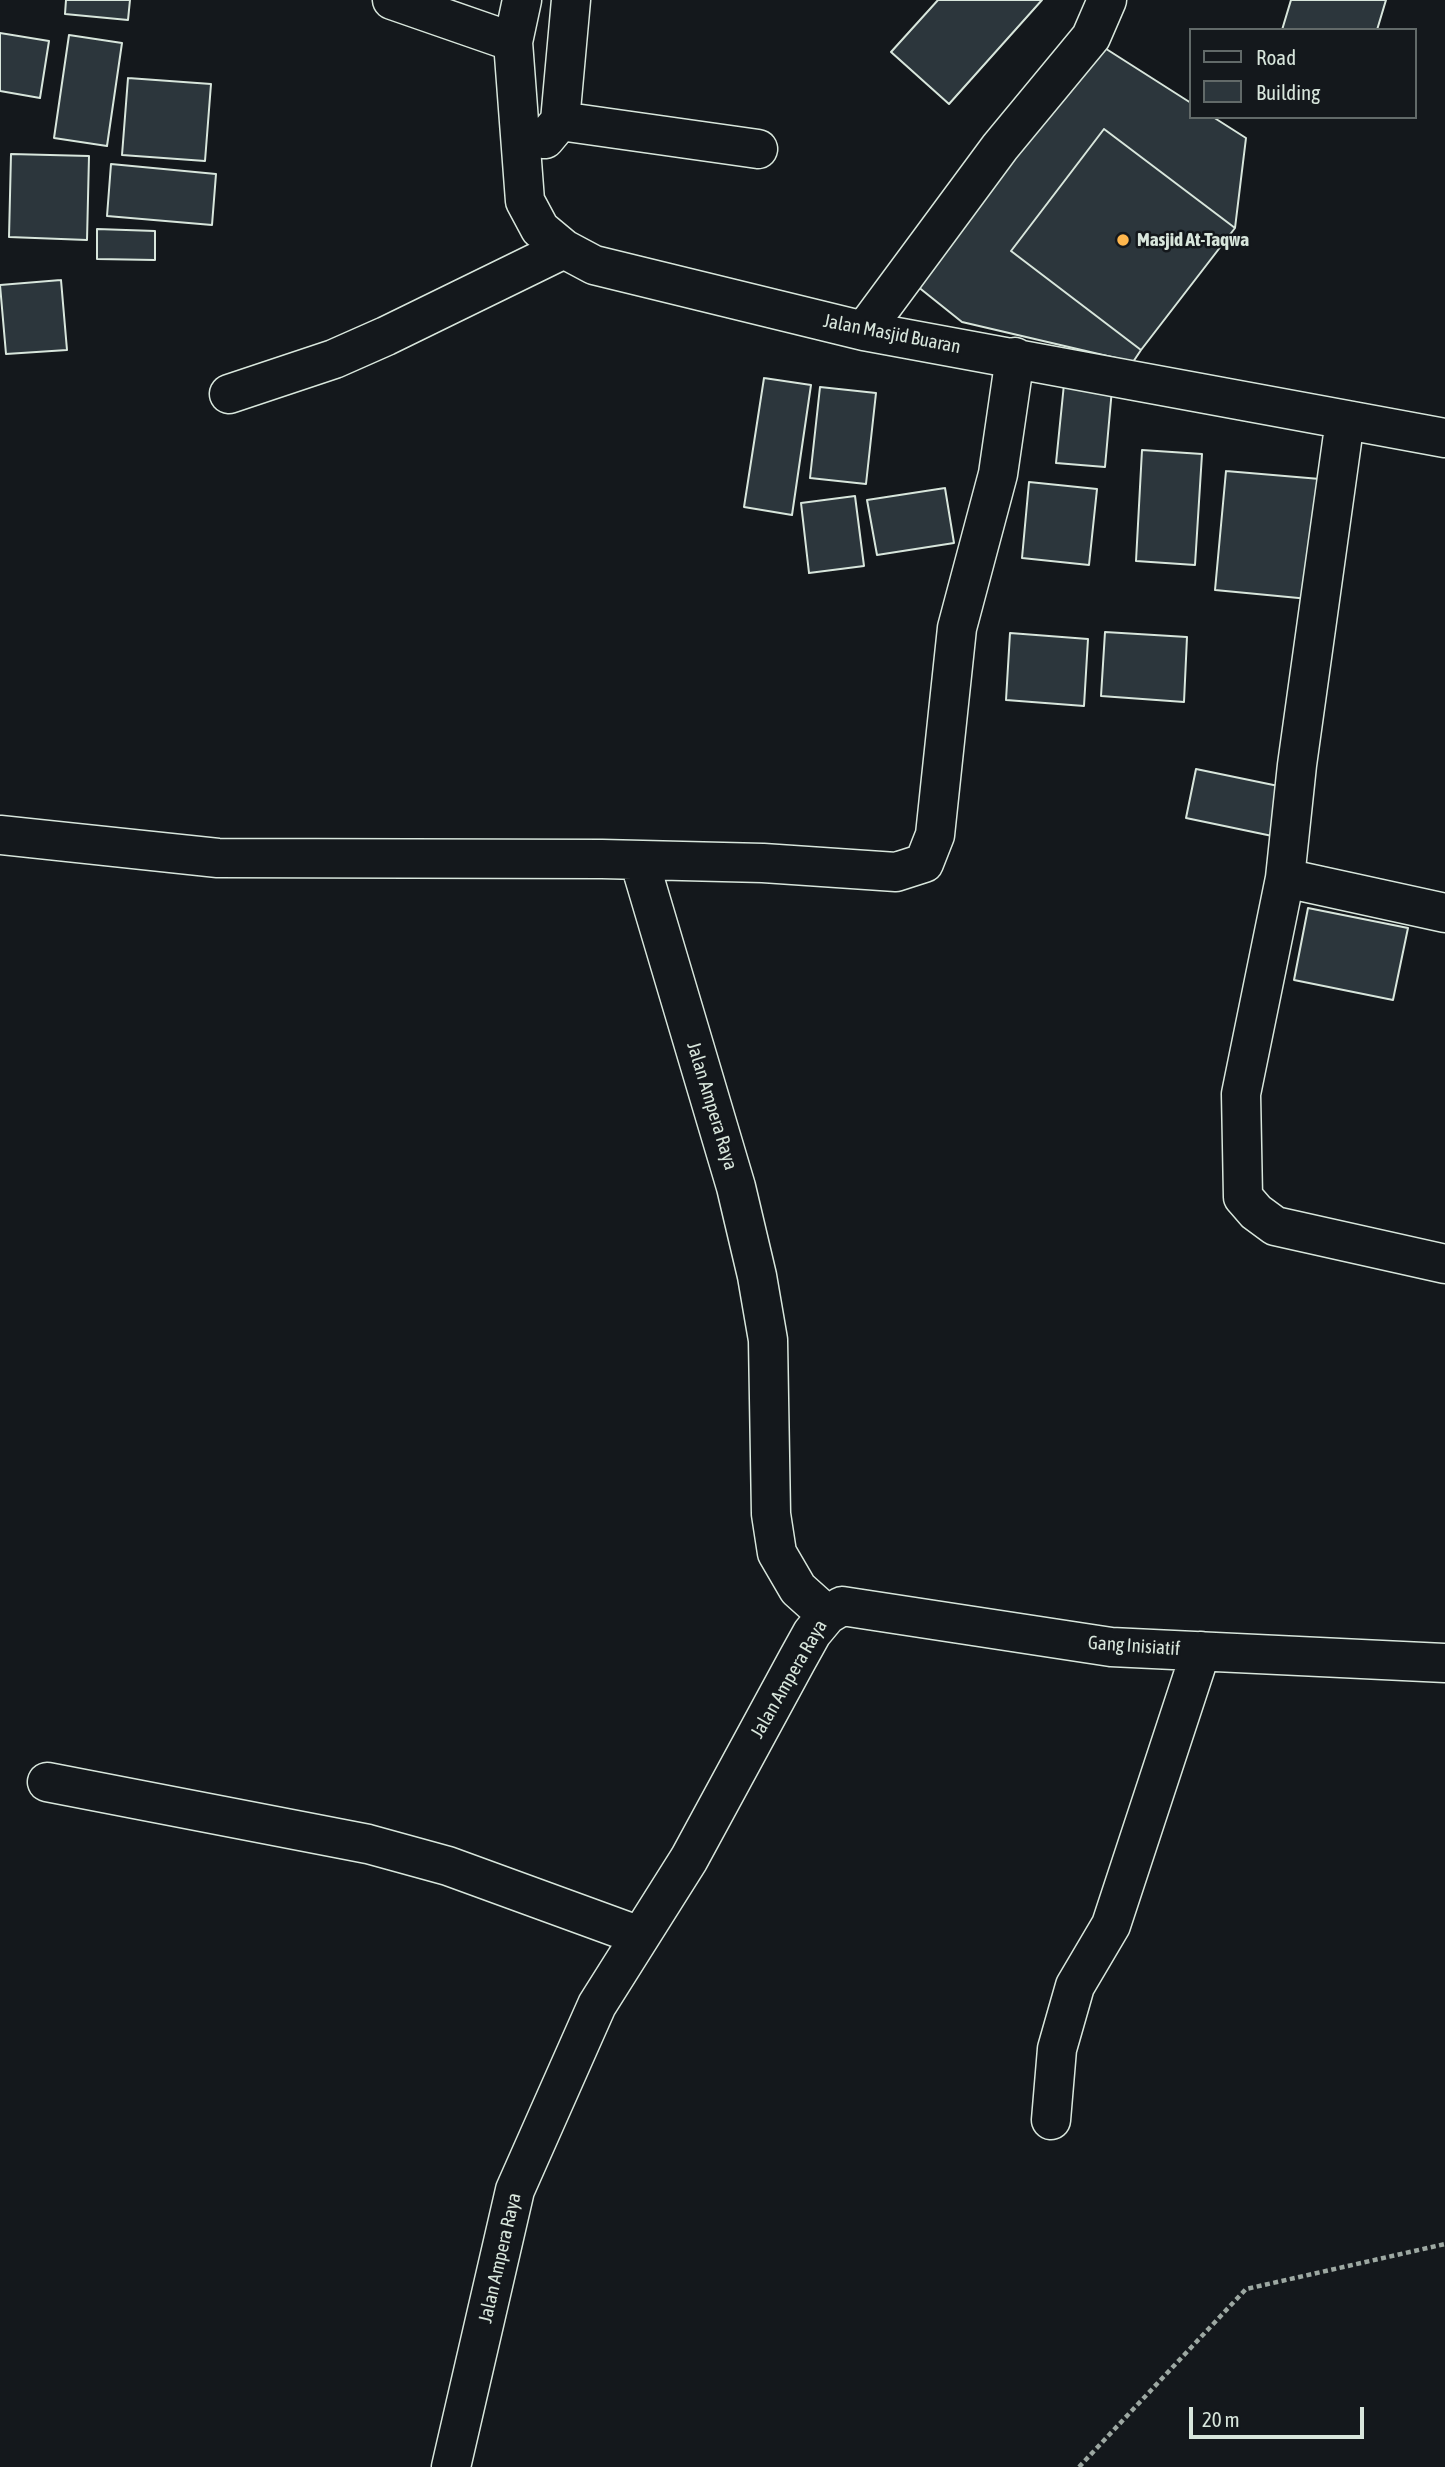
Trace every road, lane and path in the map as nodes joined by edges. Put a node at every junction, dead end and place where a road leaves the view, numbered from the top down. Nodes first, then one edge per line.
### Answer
1 (392, 0) edge
2 (522, 0) edge
3 (571, 0) edge
4 (1107, 0) edge
5 (513, 42) junction
6 (560, 121) junction
7 (758, 149) dead end
8 (521, 168) junction
9 (564, 248) junction
10 (864, 331) junction
11 (1015, 357) junction
12 (229, 394) dead end
13 (1345, 419) junction
14 (1445, 438) edge
15 (0, 835) edge
16 (639, 860) junction
17 (1284, 878) junction
18 (1445, 913) edge
19 (1445, 1264) edge
20 (827, 1615) junction
21 (1201, 1651) junction
22 (1445, 1663) edge
23 (47, 1782) dead end
24 (640, 1937) junction
25 (1051, 2120) dead end
26 (1445, 2244) edge
27 (451, 2467) edge
28 (1079, 2467) edge

1 - 5 street
2 - 5 street, Jalan Masjid Buaran
3 - 6 street
4 - 10 street
5 - 8 street, Jalan Masjid Buaran
6 - 7 street
6 - 8 street
8 - 9 street, Jalan Masjid Buaran
9 - 10 street, Jalan Masjid Buaran
9 - 12 street
10 - 11 street, Jalan Masjid Buaran
11 - 13 street, Jalan Masjid Buaran
11 - 16 street
13 - 14 street, Jalan Masjid Buaran
13 - 17 street
15 - 16 street
16 - 20 street, Jalan Ampera Raya
17 - 18 street
17 - 19 street
20 - 21 street, Gang Inisiatif
20 - 24 street, Jalan Ampera Raya
21 - 22 street, Gang Inisiatif
21 - 25 street
23 - 24 street
24 - 27 street, Jalan Ampera Raya
26 - 28 path

